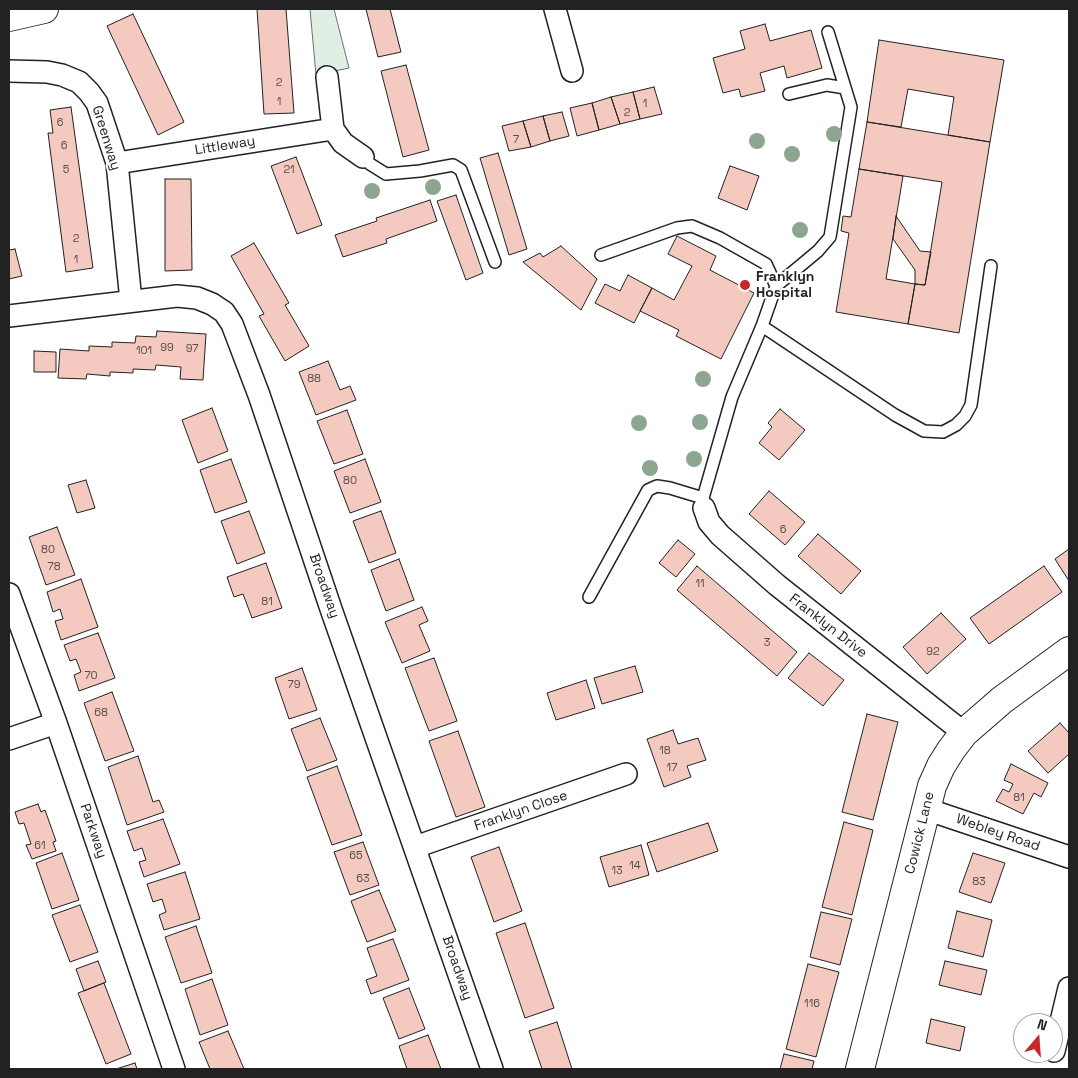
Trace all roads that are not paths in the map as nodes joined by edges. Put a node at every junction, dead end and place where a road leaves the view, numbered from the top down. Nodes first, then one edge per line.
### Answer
1 (44, 9) edge
2 (555, 9) edge
3 (9, 17) edge
4 (828, 32) dead end
5 (9, 71) edge
6 (572, 71) dead end
7 (327, 77) dead end
8 (845, 88) junction
9 (789, 94) dead end
10 (333, 129) junction
11 (363, 157) joint
12 (117, 163) junction
13 (601, 255) dead end
14 (494, 262) dead end
15 (990, 266) dead end
16 (776, 286) junction
17 (131, 301) junction
18 (9, 316) edge
19 (762, 326) junction
20 (703, 503) junction
21 (9, 594) edge
22 (589, 597) dead end
23 (1069, 651) edge
24 (56, 723) junction
25 (964, 733) junction
26 (9, 739) edge
27 (626, 774) dead end
28 (926, 809) junction
29 (415, 847) junction
30 (1069, 857) edge
31 (1069, 988) edge
32 (1063, 1013) edge
33 (174, 1069) edge
34 (492, 1069) edge
35 (860, 1069) edge

1 - 3 street
2 - 6 street
4 - 8 lane
5 - 12 street, Greenway
7 - 10 street
8 - 9 lane
8 - 16 lane
10 - 11 street
10 - 12 street, Littleway
11 - 14 lane
12 - 17 street, Greenway
13 - 16 lane
15 - 19 lane
16 - 19 lane
17 - 18 street, Broadway
17 - 29 street, Broadway
19 - 20 lane
20 - 22 lane
20 - 25 street, Franklyn Drive
21 - 24 street, Parkway
23 - 25 street, Cowick Lane
24 - 26 street
24 - 33 street, Parkway
25 - 28 street, Cowick Lane
27 - 29 street, Franklyn Close
28 - 30 street, Webley Road
28 - 35 street, Cowick Lane
29 - 34 street, Broadway
31 - 32 street

